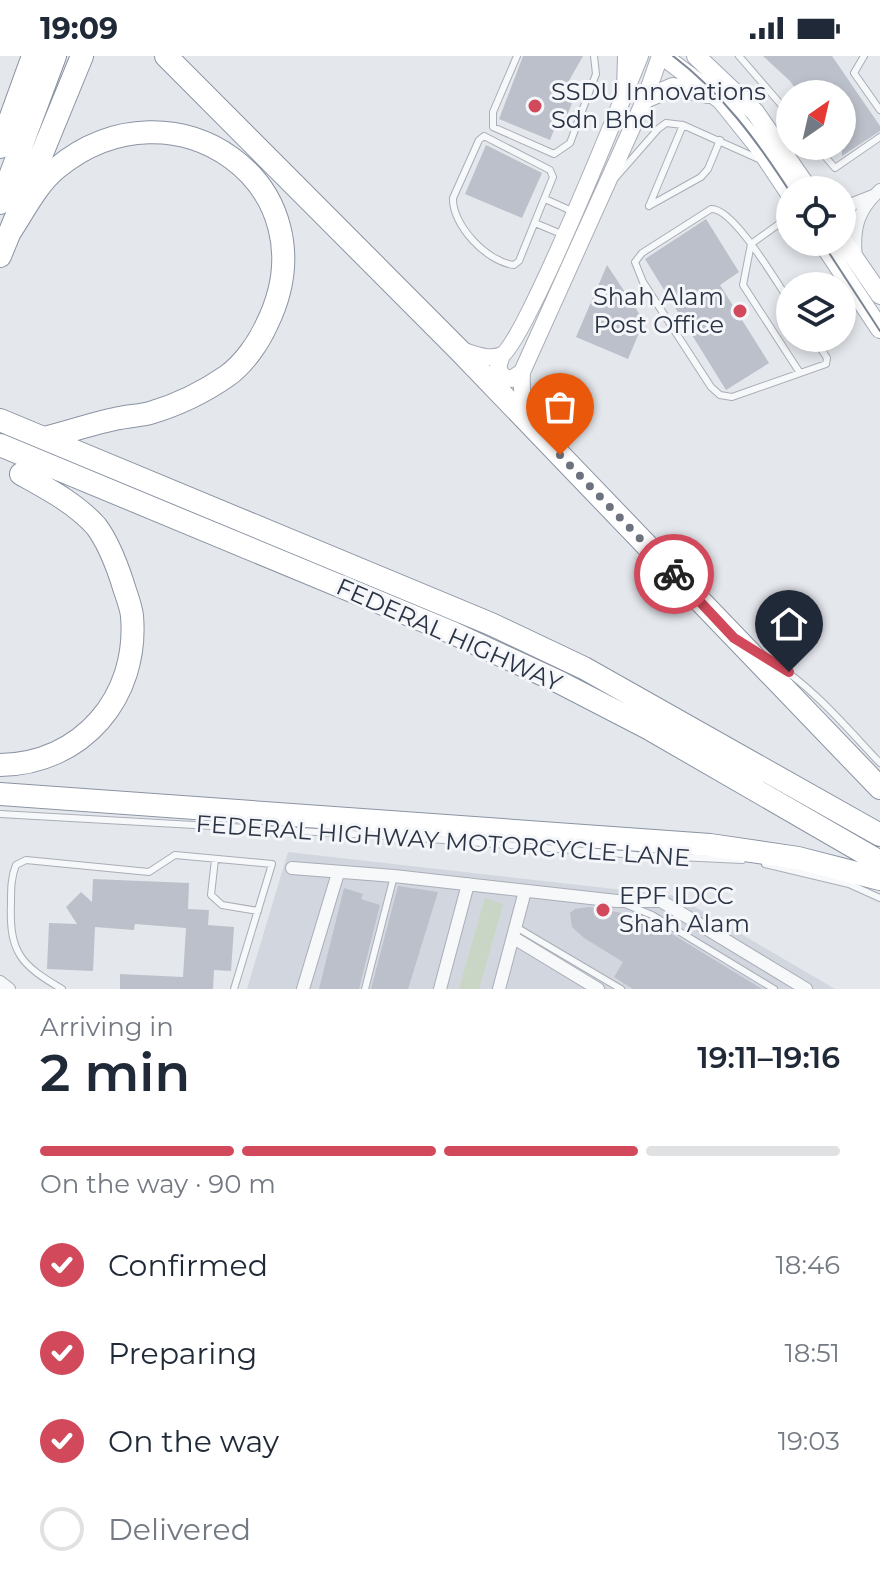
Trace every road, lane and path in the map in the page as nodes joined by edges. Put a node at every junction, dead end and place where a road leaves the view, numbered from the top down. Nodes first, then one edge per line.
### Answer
1 (21, 56) edge
2 (33, 56) edge
3 (55, 56) edge
4 (82, 56) edge
5 (166, 56) edge
6 (517, 56) edge
7 (594, 56) edge
8 (627, 56) edge
9 (640, 56) edge
10 (661, 56) edge
11 (696, 56) edge
12 (739, 56) edge
13 (864, 56) edge
14 (626, 91) junction
15 (715, 96) junction
16 (645, 99) junction
17 (776, 99) edge
18 (0, 100) edge
19 (880, 110) edge
20 (683, 125) junction
21 (880, 137) edge
22 (720, 140) junction
23 (0, 147) edge
24 (856, 154) edge
25 (828, 160) edge
26 (847, 160) edge
27 (771, 165) junction
28 (778, 176) edge
29 (799, 176) edge
30 (602, 193) junction
31 (877, 193) edge
32 (545, 199) junction
33 (856, 202) edge
34 (0, 203) edge
35 (574, 212) junction
36 (535, 223) junction
37 (776, 226) edge
38 (10, 232) junction
39 (564, 235) junction
40 (751, 244) junction
41 (0, 256) edge
42 (831, 256) edge
43 (853, 256) edge
44 (857, 262) junction
45 (776, 281) edge
46 (880, 295) edge
47 (880, 329) edge
48 (459, 350) junction
49 (823, 352) edge
50 (502, 355) junction
51 (522, 372) junction
52 (800, 373) junction
53 (0, 420) edge
54 (44, 438) junction
55 (0, 445) edge
56 (560, 455) junction
57 (10, 470) edge
58 (115, 491) junction
59 (734, 638) junction
60 (880, 763) edge
61 (0, 765) edge
62 (880, 788) edge
63 (0, 794) edge
64 (205, 809) junction
65 (0, 814) edge
66 (227, 827) junction
67 (880, 835) edge
68 (215, 859) junction
69 (880, 862) edge
70 (292, 868) dead end
71 (338, 873) junction
72 (394, 876) junction
73 (880, 879) edge
74 (468, 884) junction
75 (525, 891) junction
76 (880, 898) edge
77 (617, 901) junction
78 (258, 911) junction
79 (515, 932) junction
80 (768, 966) junction
81 (760, 980) junction
82 (0, 982) edge
83 (9, 989) edge
84 (62, 989) edge
85 (234, 989) edge
86 (303, 989) edge
87 (365, 989) edge
88 (440, 989) edge
89 (499, 989) edge
90 (598, 989) edge
91 (621, 989) edge
92 (774, 989) edge
93 (806, 989) edge

1 - 18 highway
2 - 23 highway
3 - 34 highway
4 - 38 highway
5 - 48 highway
6 - 7 lane
8 - 14 main road
9 - 14 main road
10 - 15 main road
10 - 16 main road
11 - 29 main road
12 - 17 lane
13 - 19 lane
14 - 35 main road
15 - 16 main road
15 - 27 main road
16 - 30 main road
20 - 22 lane
20 - 22 lane
20 - 30 lane
21 - 24 lane
22 - 27 lane
25 - 26 lane
27 - 28 main road
30 - 51 main road
31 - 33 street
31 - 44 street
32 - 35 lane
32 - 36 lane
32 - 36 lane
35 - 39 main road
36 - 39 lane
37 - 40 lane
38 - 41 highway
38 - 54 highway
39 - 50 main road
40 - 45 lane
40 - 52 lane
40 - 52 lane
42 - 47 main road
43 - 44 main road
44 - 46 main road
48 - 50 main road
48 - 56 highway
49 - 52 lane
50 - 51 main road
51 - 56 main road
53 - 54 highway, FEDERAL HIGHWAY
54 - 67 highway, FEDERAL HIGHWAY
55 - 58 highway, FEDERAL HIGHWAY
56 - 59 highway
57 - 58 highway
57 - 61 highway
58 - 69 highway, FEDERAL HIGHWAY
59 - 60 lane
59 - 62 highway
63 - 64 highway
64 - 66 lane
64 - 73 highway
65 - 66 lane, FEDERAL HIGHWAY MOTORCYCLE LANE
66 - 76 lane, FEDERAL HIGHWAY MOTORCYCLE LANE
68 - 78 lane
68 - 78 lane
68 - 84 lane
70 - 71 street
71 - 72 street
71 - 86 street
72 - 74 street
72 - 87 lane
74 - 75 street
74 - 88 street
75 - 77 street
75 - 79 street
77 - 80 street
77 - 81 lane
78 - 85 lane
79 - 89 street
79 - 90 street
79 - 91 lane
80 - 81 lane
80 - 93 street
81 - 92 lane
82 - 83 street

